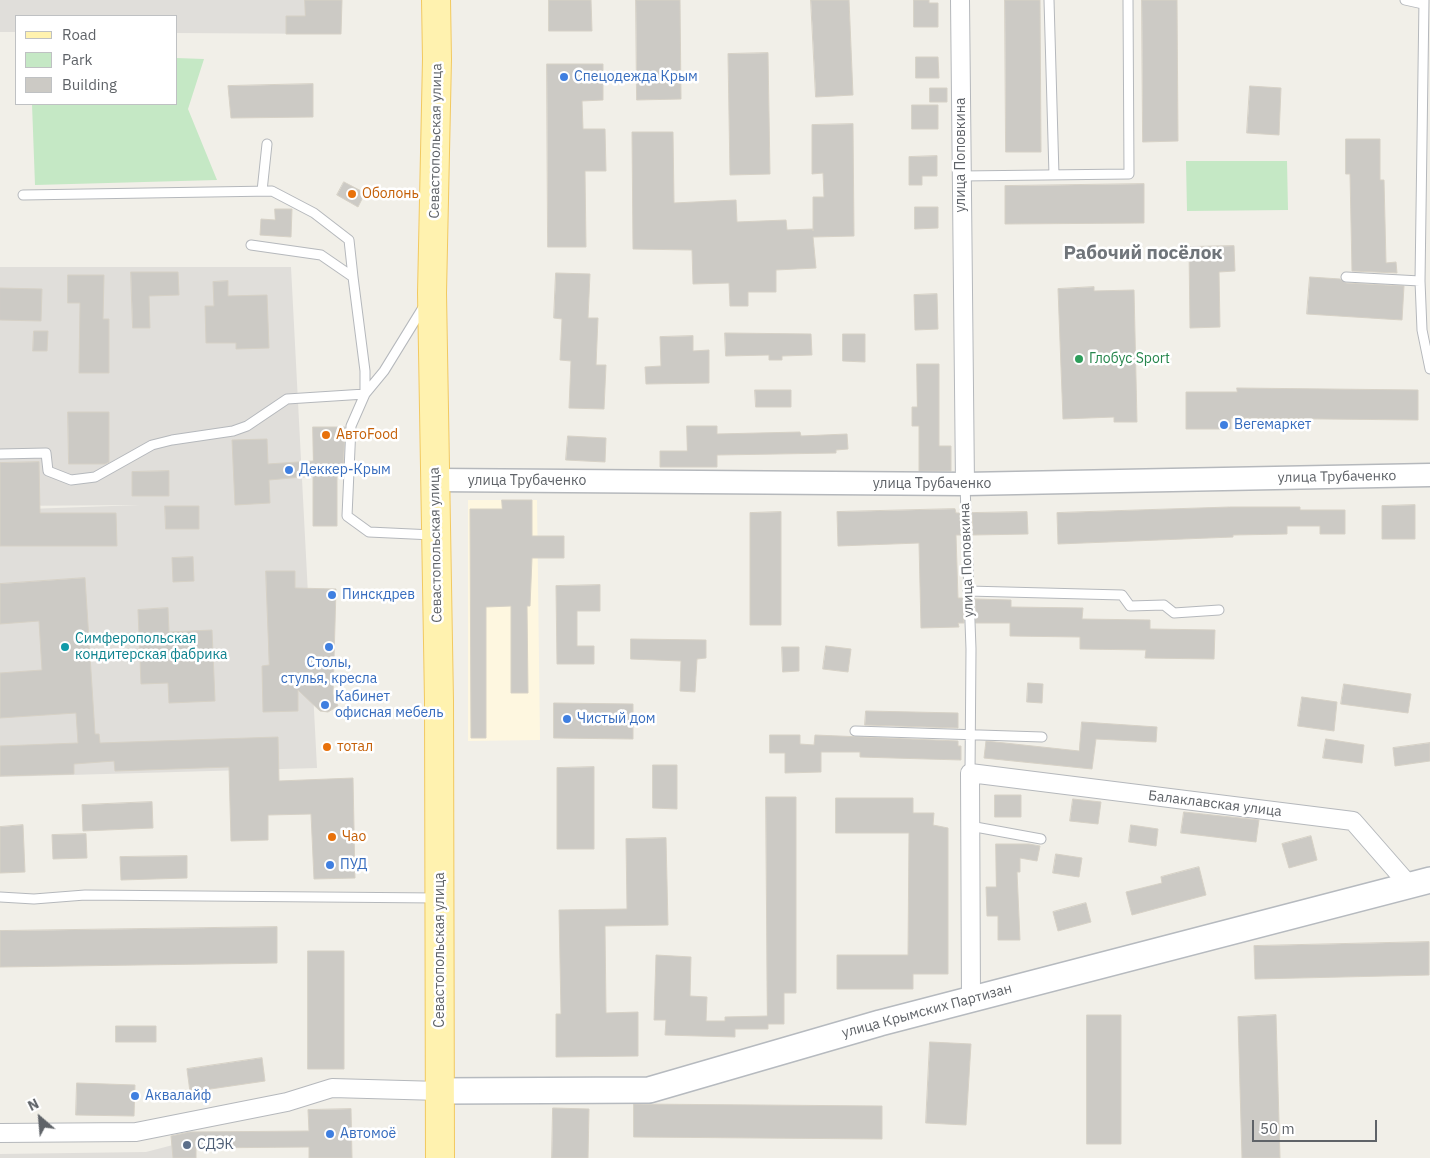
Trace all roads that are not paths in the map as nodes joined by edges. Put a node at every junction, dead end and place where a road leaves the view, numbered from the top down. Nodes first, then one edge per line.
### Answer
1 (436, 0) edge
2 (960, 0) edge
3 (1049, 0) edge
4 (1128, 0) edge
5 (1405, 0) edge
6 (1424, 2) edge
7 (1426, 48) edge
8 (267, 144) dead end
9 (1054, 175) junction
10 (962, 176) junction
11 (262, 191) junction
12 (23, 195) dead end
13 (251, 245) dead end
14 (1346, 277) dead end
15 (353, 278) junction
16 (1420, 281) junction
17 (432, 293) junction
18 (1430, 369) edge
19 (366, 394) junction
20 (0, 454) edge
21 (1430, 475) edge
22 (435, 480) junction
23 (965, 484) junction
24 (435, 535) junction
25 (968, 591) junction
26 (1219, 610) dead end
27 (855, 731) dead end
28 (968, 734) junction
29 (1042, 737) dead end
30 (970, 773) junction
31 (970, 826) junction
32 (1041, 839) dead end
33 (1419, 882) edge
34 (0, 897) edge
35 (440, 898) junction
36 (971, 999) junction
37 (440, 1091) junction
38 (0, 1133) edge
39 (440, 1158) edge

1 - 17 main road, Севастопольская улица
2 - 10 street, улица Поповкина
3 - 9 lane
4 - 9 lane
5 - 6 lane
6 - 7 lane
7 - 16 lane
8 - 11 lane
9 - 10 lane
10 - 23 street, улица Поповкина
11 - 12 lane
11 - 15 lane
13 - 15 lane
14 - 16 lane
15 - 19 lane
16 - 18 lane
17 - 19 lane
17 - 22 main road, Севастопольская улица
19 - 20 lane
19 - 24 lane
21 - 23 street, улица Трубаченко
22 - 23 street, улица Трубаченко
22 - 24 main road, Севастопольская улица
23 - 25 lane, улица Поповкина
24 - 35 main road, Севастопольская улица
25 - 26 lane
25 - 28 lane, улица Поповкина
27 - 28 lane
28 - 29 lane
28 - 30 lane, улица Поповкина
30 - 31 street, улица Поповкина
30 - 33 street, Балаклавская улица
31 - 32 lane
31 - 36 street, улица Поповкина
33 - 36 main road, улица Крымских Партизан
34 - 35 lane
35 - 37 main road, Севастопольская улица
36 - 37 main road, улица Крымских Партизан
37 - 38 street
37 - 39 main road, Севастопольская улица

